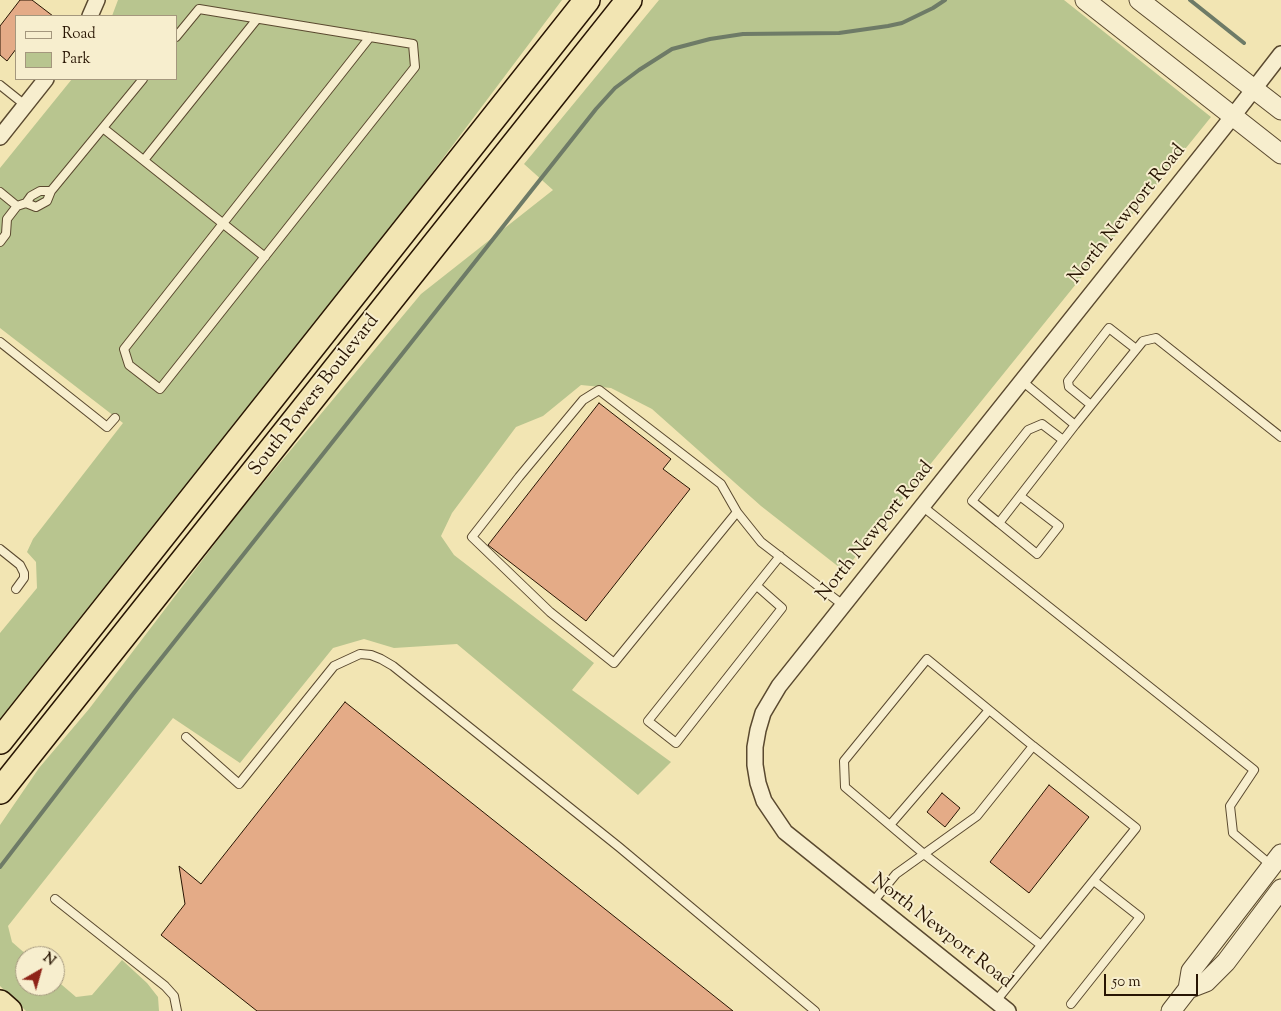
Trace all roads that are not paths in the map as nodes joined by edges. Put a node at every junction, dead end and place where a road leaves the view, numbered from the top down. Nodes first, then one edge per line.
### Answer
1 (98, 0) edge
2 (587, 0) edge
3 (629, 0) edge
4 (1086, 0) edge
5 (1139, 0) edge
6 (90, 15) edge
7 (257, 18) junction
8 (178, 35) edge
9 (370, 37) junction
10 (1281, 54) edge
11 (45, 80) edge
12 (142, 80) edge
13 (0, 85) edge
14 (1254, 88) junction
15 (25, 105) junction
16 (1281, 110) edge
17 (1233, 116) junction
18 (103, 128) junction
19 (0, 137) edge
20 (1281, 154) edge
21 (144, 160) junction
22 (51, 191) junction
23 (0, 192) edge
24 (26, 203) junction
25 (18, 206) junction
26 (4, 220) edge
27 (222, 224) junction
28 (0, 242) edge
29 (265, 257) junction
30 (0, 342) edge
31 (1136, 349) junction
32 (1022, 381) junction
33 (1091, 405) junction
34 (115, 418) dead end
35 (1076, 425) junction
36 (1281, 437) edge
37 (1063, 440) junction
38 (1020, 496) junction
39 (922, 506) junction
40 (737, 512) junction
41 (999, 522) junction
42 (0, 549) edge
43 (780, 556) junction
44 (128, 578) junction
45 (757, 586) junction
46 (16, 588) dead end
47 (843, 605) junction
48 (80, 692) junction
49 (989, 710) junction
50 (0, 731) edge
51 (186, 737) dead end
52 (0, 741) edge
53 (1033, 746) junction
54 (0, 791) edge
55 (0, 807) edge
56 (890, 825) junction
57 (924, 854) junction
58 (1275, 865) edge
59 (1094, 881) junction
60 (1281, 888) edge
61 (55, 899) dead end
62 (872, 903) junction
63 (1042, 945) junction
64 (1188, 989) junction
65 (0, 1003) edge
66 (1071, 1004) dead end
67 (1002, 1006) edge
68 (9, 1011) edge
69 (178, 1011) edge
70 (815, 1011) edge
71 (1171, 1011) edge

1 - 6 street
2 - 44 highway, South Powers Boulevard
3 - 48 highway, South Powers Boulevard
4 - 17 street
5 - 14 street
7 - 8 lane
7 - 9 lane
7 - 21 lane
9 - 27 lane
9 - 29 lane
10 - 14 street, North Newport Road
11 - 15 street
12 - 18 lane
13 - 15 lane
14 - 16 street
14 - 17 street, North Newport Road
15 - 19 street
17 - 20 street
17 - 32 street, North Newport Road
18 - 21 lane
18 - 22 lane
21 - 27 lane
22 - 24 lane
22 - 24 lane
23 - 25 lane
24 - 25 lane
25 - 26 lane
26 - 28 lane
27 - 29 lane
27 - 29 lane
30 - 34 lane
31 - 33 lane
31 - 33 lane
31 - 36 lane
32 - 35 lane
32 - 39 street, North Newport Road
33 - 35 lane
35 - 37 lane
37 - 38 lane
37 - 41 lane
38 - 41 lane
38 - 41 lane
39 - 47 street, North Newport Road
39 - 58 lane
40 - 40 lane
40 - 43 lane
42 - 46 lane
43 - 45 lane
43 - 47 lane
44 - 50 highway
44 - 52 highway, South Powers Boulevard
45 - 45 lane
47 - 62 street, North Newport Road
48 - 54 highway, South Powers Boulevard
48 - 55 highway
49 - 53 lane
49 - 56 lane
49 - 56 lane
51 - 70 lane
53 - 57 lane
53 - 59 lane
56 - 57 lane
57 - 62 lane
57 - 63 lane
58 - 60 lane
58 - 64 street
59 - 63 lane
59 - 66 lane
60 - 64 street
61 - 69 lane
62 - 67 street, North Newport Road
63 - 67 lane
64 - 71 street
65 - 68 highway

